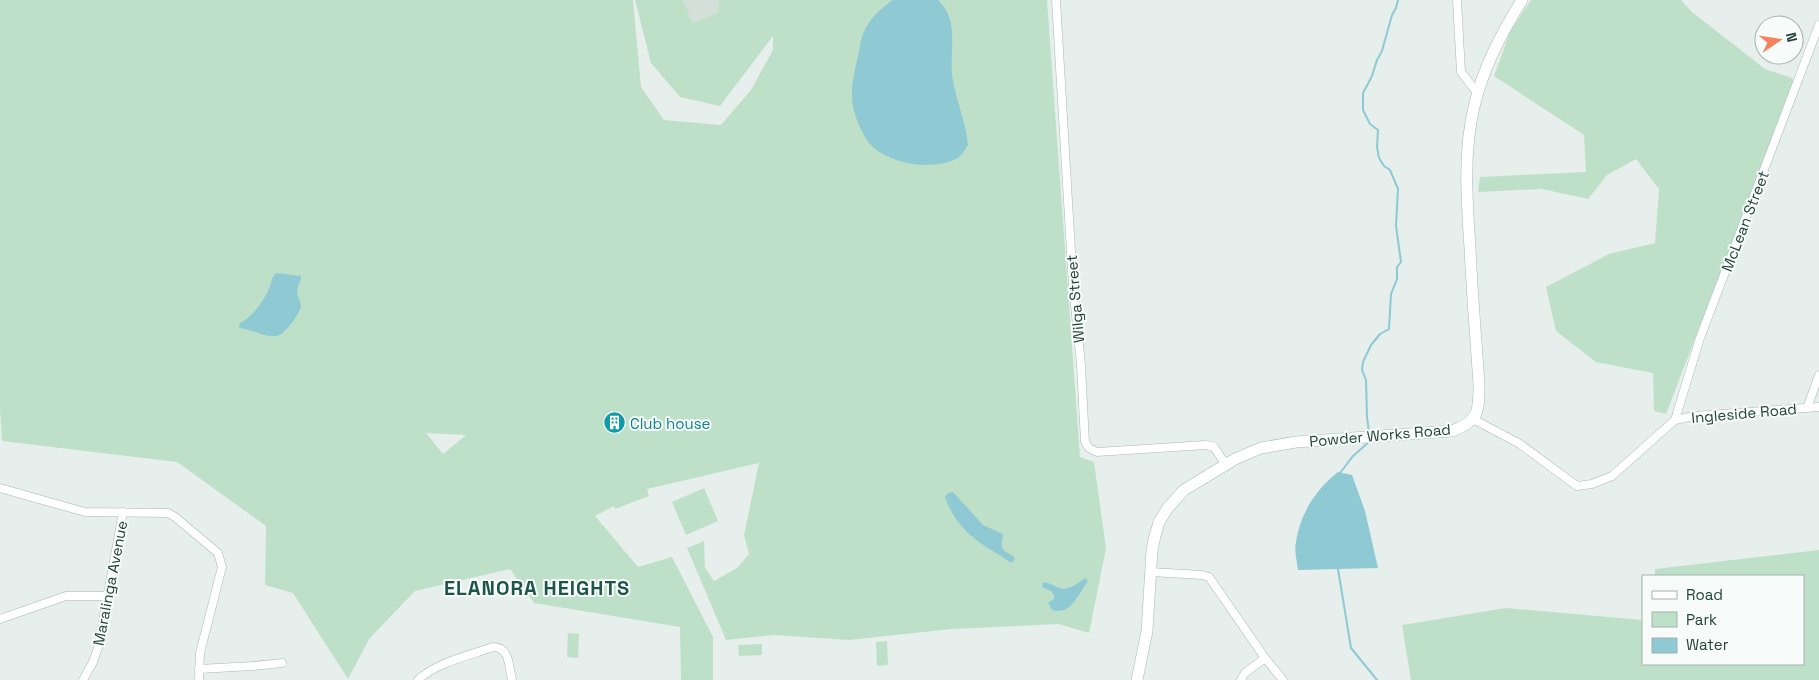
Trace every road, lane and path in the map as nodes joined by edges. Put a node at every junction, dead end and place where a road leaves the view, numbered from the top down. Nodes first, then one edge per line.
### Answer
1 (1056, 0) edge
2 (1457, 0) edge
3 (1522, 0) edge
4 (1819, 24) edge
5 (1478, 94) junction
6 (1819, 375) edge
7 (1819, 407) edge
8 (1807, 408) junction
9 (1474, 419) junction
10 (1675, 420) junction
11 (1226, 465) junction
12 (0, 488) edge
13 (123, 512) junction
14 (1151, 572) junction
15 (108, 596) junction
16 (0, 619) edge
17 (1265, 658) junction
18 (282, 662) dead end
19 (199, 669) junction
20 (83, 680) edge
21 (198, 680) edge
22 (418, 680) edge
23 (512, 680) edge
24 (1137, 680) edge
25 (1241, 680) edge
26 (1283, 680) edge

1 - 11 street, Wilga Street
2 - 5 street
3 - 5 main road
4 - 10 street, McLean Street
5 - 9 main road
6 - 8 street
7 - 8 street, Ingleside Road
8 - 10 street, Ingleside Road
9 - 10 street, Ingleside Road
9 - 11 main road, Powder Works Road
11 - 14 main road, Powder Works Road
12 - 13 street
13 - 15 street, Maralinga Avenue
13 - 19 street
14 - 17 street
14 - 24 main road, Powder Works Road
15 - 16 street
15 - 20 street, Maralinga Avenue
17 - 25 street
17 - 26 street
18 - 19 street
19 - 21 street
22 - 23 street

